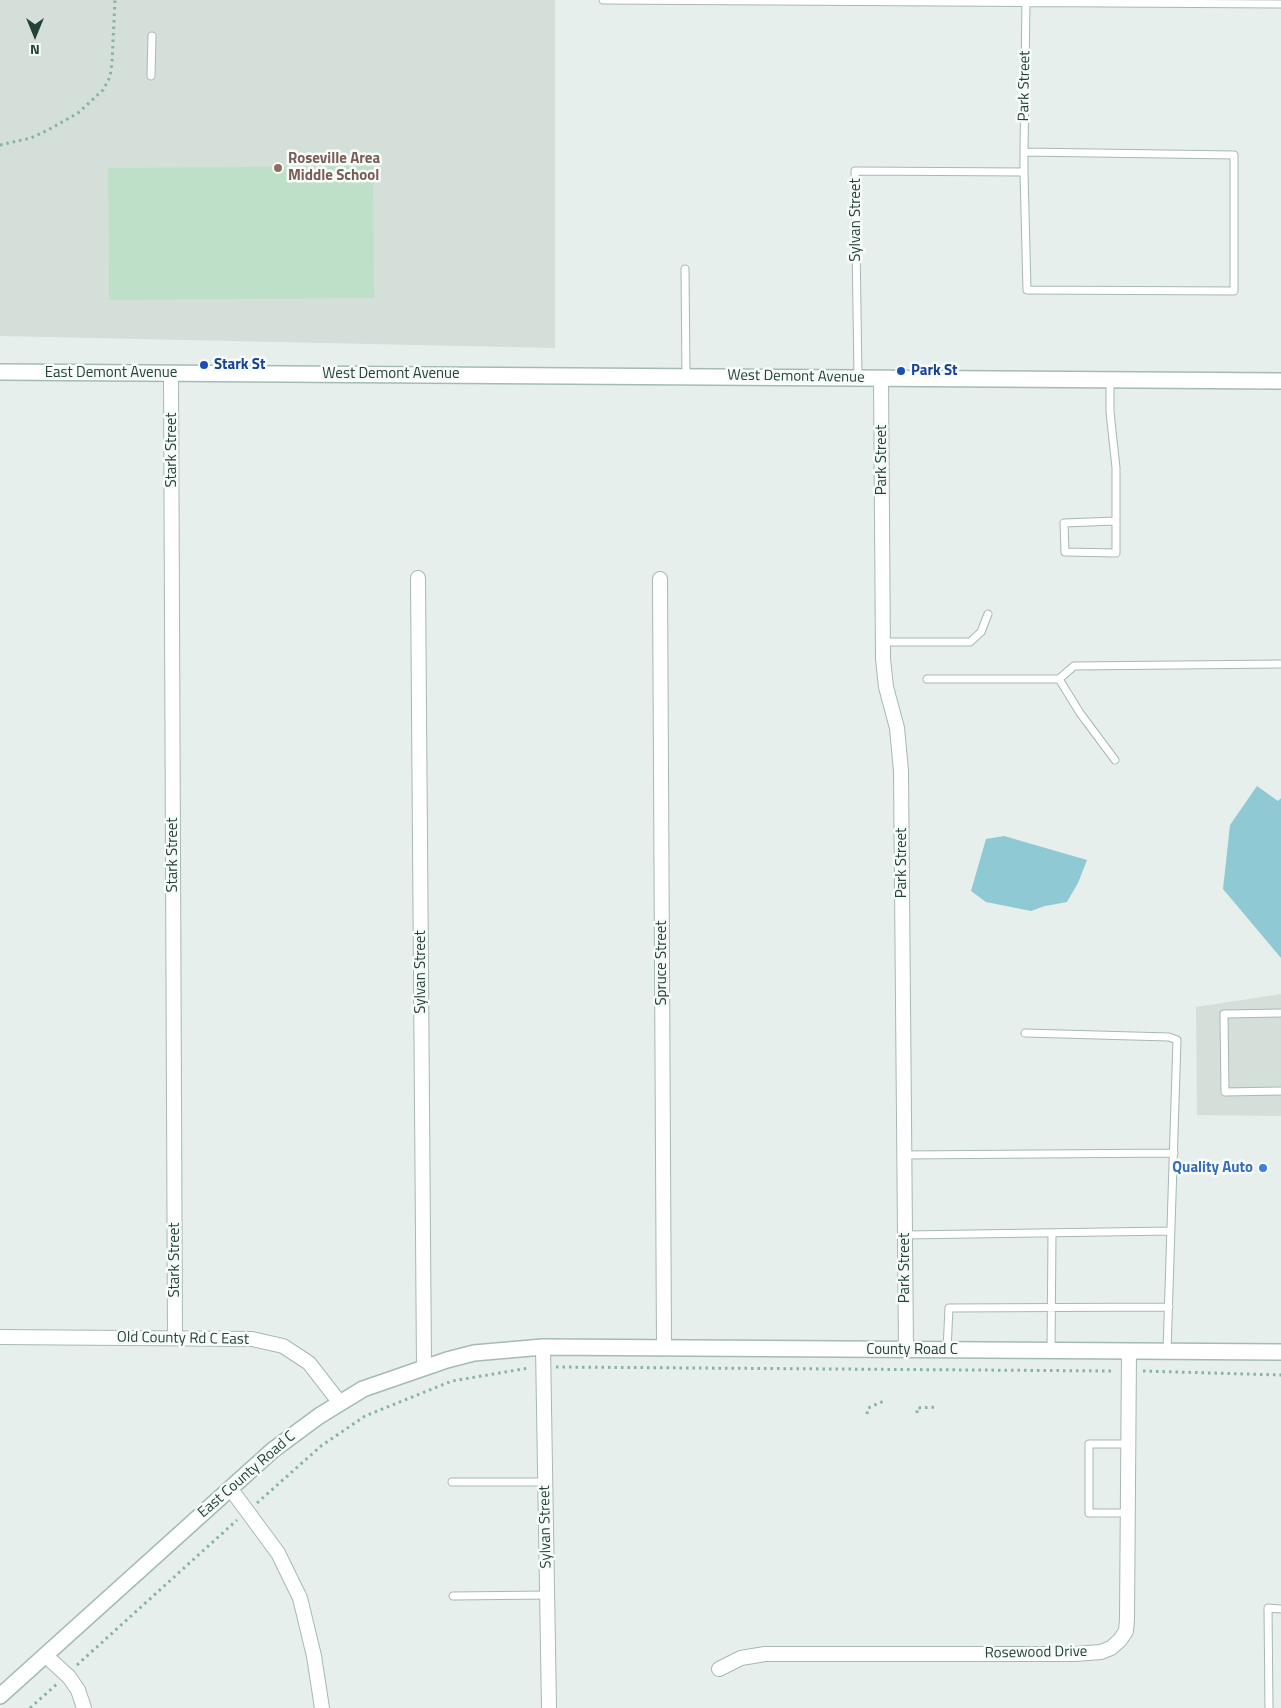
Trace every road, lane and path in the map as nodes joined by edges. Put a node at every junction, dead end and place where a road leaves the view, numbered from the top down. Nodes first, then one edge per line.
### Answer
1 (115, 0) edge
2 (603, 0) edge
3 (1026, 1) edge
4 (1281, 4) edge
5 (152, 36) dead end
6 (151, 76) dead end
7 (0, 145) edge
8 (1024, 152) junction
9 (1024, 172) junction
10 (685, 269) dead end
11 (0, 372) edge
12 (171, 373) junction
13 (312, 374) joint
14 (686, 377) junction
15 (858, 378) junction
16 (881, 378) junction
17 (1110, 380) junction
18 (1281, 381) edge
19 (1116, 522) junction
20 (418, 578) dead end
21 (660, 579) dead end
22 (988, 614) dead end
23 (883, 642) junction
24 (1281, 664) edge
25 (927, 679) dead end
26 (1059, 679) junction
27 (1116, 760) dead end
28 (1281, 1013) edge
29 (1025, 1033) dead end
30 (1281, 1091) edge
31 (1174, 1152) junction
32 (904, 1156) junction
33 (1171, 1231) junction
34 (1052, 1233) junction
35 (905, 1235) junction
36 (1168, 1307) junction
37 (1051, 1308) junction
38 (0, 1337) edge
39 (175, 1338) junction
40 (543, 1346) junction
41 (664, 1347) junction
42 (906, 1350) junction
43 (947, 1350) junction
44 (1051, 1351) junction
45 (1129, 1351) junction
46 (1167, 1351) junction
47 (1281, 1352) edge
48 (424, 1367) junction
49 (561, 1367) dead end
50 (523, 1369) dead end
51 (1112, 1371) dead end
52 (1147, 1371) dead end
53 (1281, 1375) edge
54 (884, 1401) dead end
55 (340, 1404) junction
56 (938, 1407) dead end
57 (917, 1413) dead end
58 (867, 1414) dead end
59 (1128, 1444) junction
60 (452, 1482) dead end
61 (545, 1482) junction
62 (230, 1488) junction
63 (257, 1503) dead end
64 (1128, 1513) junction
65 (240, 1518) dead end
66 (547, 1595) junction
67 (453, 1596) dead end
68 (1281, 1609) edge
69 (45, 1655) junction
70 (77, 1666) dead end
71 (719, 1669) dead end
72 (58, 1682) dead end
73 (0, 1696) edge
74 (30, 1708) edge
75 (84, 1708) edge
76 (322, 1708) edge
77 (549, 1708) edge
78 (1269, 1708) edge

1 - 7 path
2 - 3 lane
3 - 4 lane
3 - 8 lane, Park Street
5 - 6 lane
8 - 9 lane, Park Street
8 - 9 lane, Park Street
9 - 15 lane, Sylvan Street
10 - 14 lane
11 - 12 main road, East Demont Avenue
12 - 13 main road, East Demont Avenue
12 - 39 street, Stark Street
13 - 14 main road, West Demont Avenue
14 - 15 main road, West Demont Avenue
15 - 16 main road, West Demont Avenue
16 - 17 main road, West Demont Avenue
16 - 23 street, Park Street
17 - 18 main road, West Demont Avenue
17 - 19 lane
19 - 19 lane
20 - 48 street, Sylvan Street
21 - 41 street, Spruce Street
22 - 23 lane
23 - 32 street, Park Street
24 - 26 lane
25 - 26 lane
26 - 27 lane
28 - 30 lane
29 - 31 lane
31 - 32 lane
31 - 33 lane
32 - 35 street, Park Street
33 - 34 lane
33 - 36 lane
34 - 35 lane
34 - 37 lane
35 - 42 street, Park Street
36 - 37 lane
36 - 46 lane
37 - 43 lane
37 - 44 lane
38 - 39 street, Old County Rd C East
39 - 55 street, Old County Rd C East
40 - 41 main road, County Road C
40 - 48 main road, East County Road C
40 - 61 street, Sylvan Street
41 - 42 main road, County Road C
42 - 43 main road, County Road C
43 - 44 main road, County Road C
44 - 45 main road, County Road C
45 - 46 main road, County Road C
45 - 59 street, Rosewood Drive
46 - 47 main road, County Road C
48 - 55 main road, East County Road C
49 - 51 path
50 - 63 path
52 - 53 path
54 - 58 path
55 - 62 main road, East County Road C
56 - 57 path
59 - 64 street, Rosewood Drive
59 - 64 lane
60 - 61 lane
61 - 66 street, Sylvan Street
62 - 69 main road, East County Road C
62 - 76 street
64 - 71 street, Rosewood Drive
65 - 70 path
66 - 67 lane
66 - 77 street, Sylvan Street
68 - 78 lane
69 - 73 main road, East County Road C
69 - 75 street
72 - 74 path

